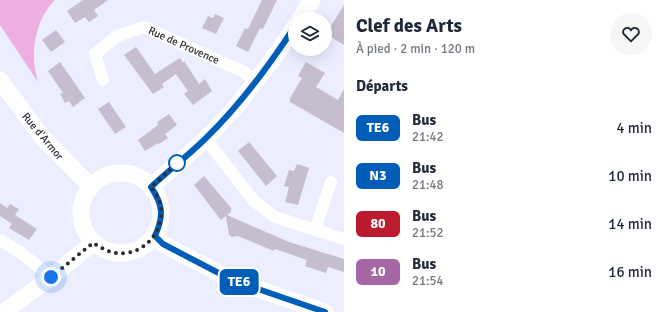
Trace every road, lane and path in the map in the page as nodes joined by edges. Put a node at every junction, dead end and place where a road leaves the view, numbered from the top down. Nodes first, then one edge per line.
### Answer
1 (312, 0) edge
2 (304, 12) edge
3 (288, 37) edge
4 (0, 80) edge
5 (103, 80) dead end
6 (256, 81) junction
7 (206, 139) junction
8 (331, 182) dead end
9 (91, 187) junction
10 (151, 187) junction
11 (315, 230) junction
12 (155, 236) junction
13 (344, 239) edge
14 (0, 240) edge
15 (93, 243) junction
16 (51, 277) junction
17 (4, 312) edge
18 (325, 312) edge

1 - 2 main road
3 - 6 main road
4 - 9 main road, Rue d'Armor
5 - 6 street, Rue de Provence
6 - 7 main road
7 - 10 main road
7 - 11 street
8 - 11 street
9 - 10 main road
9 - 15 main road
10 - 12 main road
11 - 13 street
12 - 15 main road
12 - 18 main road
14 - 16 street
15 - 16 main road
16 - 17 main road

